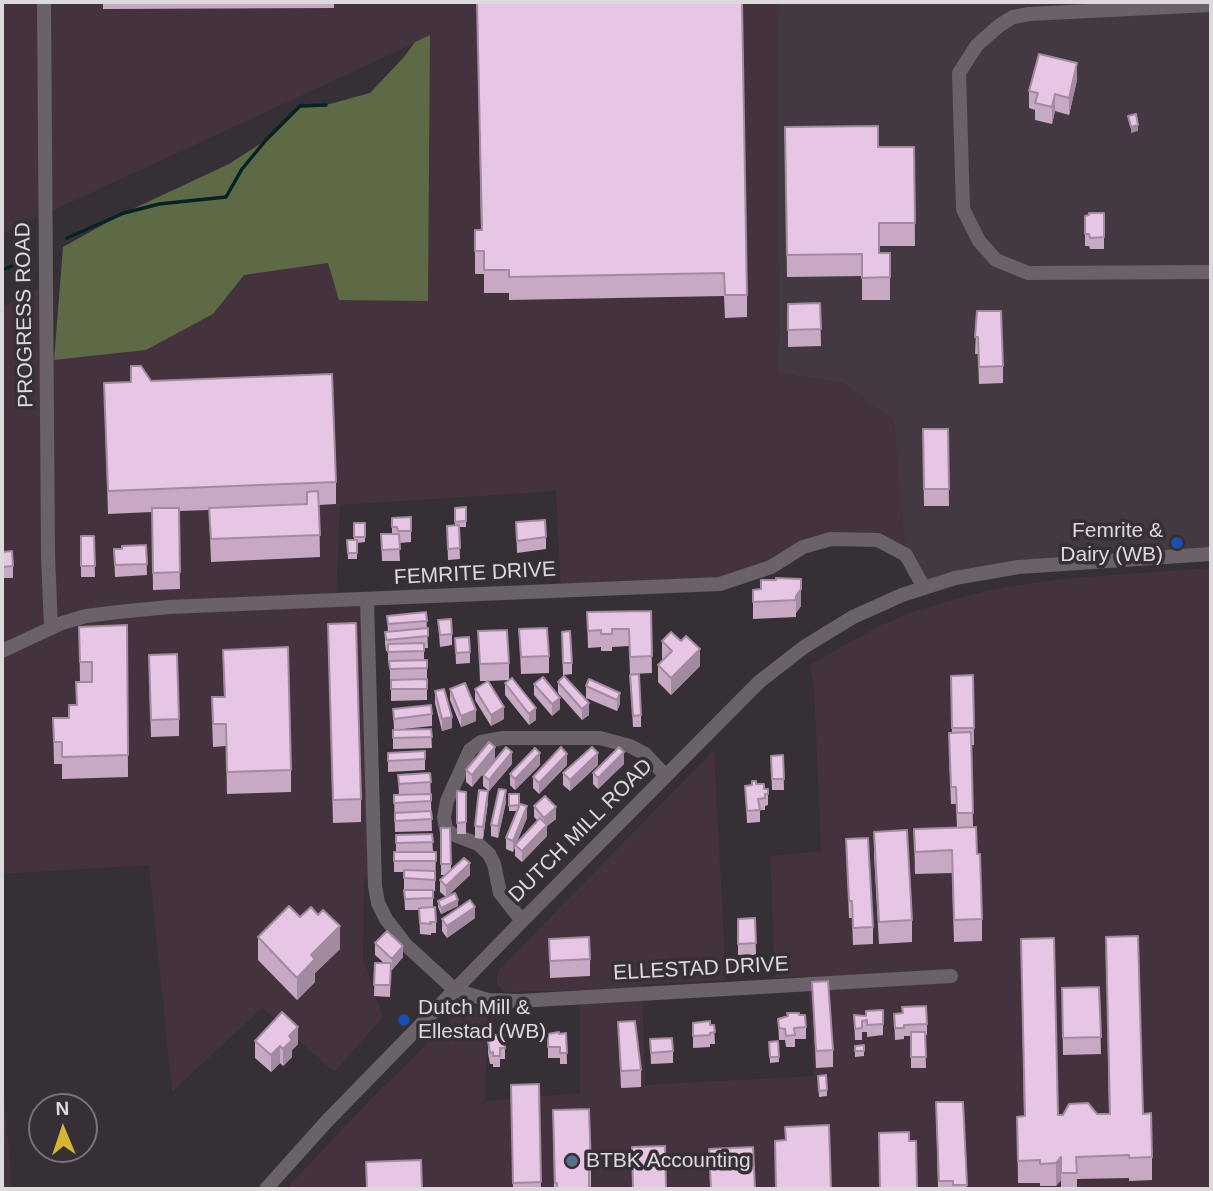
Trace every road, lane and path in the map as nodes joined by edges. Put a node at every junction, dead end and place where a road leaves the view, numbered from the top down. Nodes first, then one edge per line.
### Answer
1 (44, 2) edge
2 (1211, 5) edge
3 (1211, 272) edge
4 (1211, 554) edge
5 (924, 588) junction
6 (368, 599) junction
7 (51, 627) junction
8 (2, 651) edge
9 (666, 776) junction
10 (522, 921) junction
11 (951, 976) dead end
12 (455, 989) junction
13 (266, 1189) edge

1 - 7 street, PROGRESS ROAD
2 - 3 street
4 - 5 street, DUTCH MILL ROAD
5 - 6 street, FEMRITE DRIVE
5 - 9 street, DUTCH MILL ROAD
6 - 7 street, FEMRITE DRIVE
6 - 12 street
7 - 8 street, FEMRITE DRIVE
9 - 10 street, DUTCH MILL ROAD
9 - 10 street
10 - 12 street, DUTCH MILL ROAD
11 - 12 street, ELLESTAD DRIVE
12 - 13 street, DUTCH MILL ROAD

